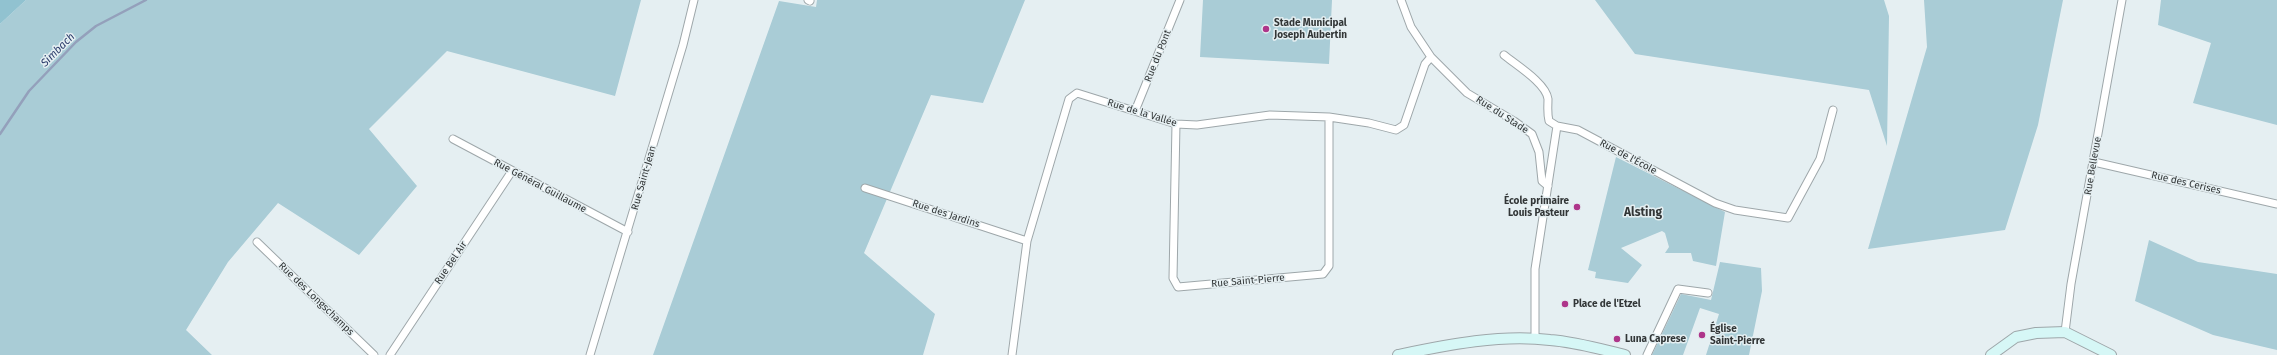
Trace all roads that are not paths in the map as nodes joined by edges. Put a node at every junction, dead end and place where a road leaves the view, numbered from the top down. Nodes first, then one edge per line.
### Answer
1 (694, 0) edge
2 (1180, 0) edge
3 (1402, 0) edge
4 (2122, 0) edge
5 (1504, 55) dead end
6 (1431, 57) junction
7 (1834, 110) dead end
8 (1135, 111) junction
9 (1329, 117) junction
10 (1176, 124) junction
11 (1557, 126) junction
12 (453, 139) dead end
13 (2094, 162) junction
14 (512, 171) junction
15 (1548, 186) junction
16 (865, 188) dead end
17 (2277, 204) edge
18 (628, 232) junction
19 (1027, 241) junction
20 (257, 242) dead end
21 (1708, 293) dead end
22 (2065, 332) junction
23 (1535, 339) junction
24 (374, 355) edge
25 (390, 355) edge
26 (590, 355) edge
27 (1012, 355) edge
28 (1398, 355) edge
29 (1625, 355) edge
30 (1647, 355) edge
31 (1991, 355) edge
32 (2111, 355) edge

1 - 18 street, Rue Saint-Jean
2 - 8 street, Rue du Pont
3 - 6 street, Rue du Stade
4 - 13 street, Rue Bellevue
5 - 11 street
6 - 9 street, Rue de la Vallée
6 - 15 street, Rue du Stade
7 - 11 street, Rue de l'École
8 - 10 street, Rue de la Vallée
8 - 19 street, Rue de la Vallée
9 - 10 street, Rue de la Vallée
9 - 10 street, Rue Saint-Pierre
11 - 15 street
12 - 14 street, Rue Général Guillaume
13 - 17 street, Rue des Cerises
13 - 22 street, Rue Bellevue
14 - 18 street, Rue Général Guillaume
14 - 25 street, Rue Bel Air
15 - 23 street
16 - 19 street, Rue des Jardins
18 - 26 street, Rue Saint-Jean
19 - 27 street, Rue de la Vallée
20 - 24 street, Rue des Longschamps
21 - 30 street
22 - 31 main road
22 - 32 main road
23 - 28 main road
23 - 29 main road

